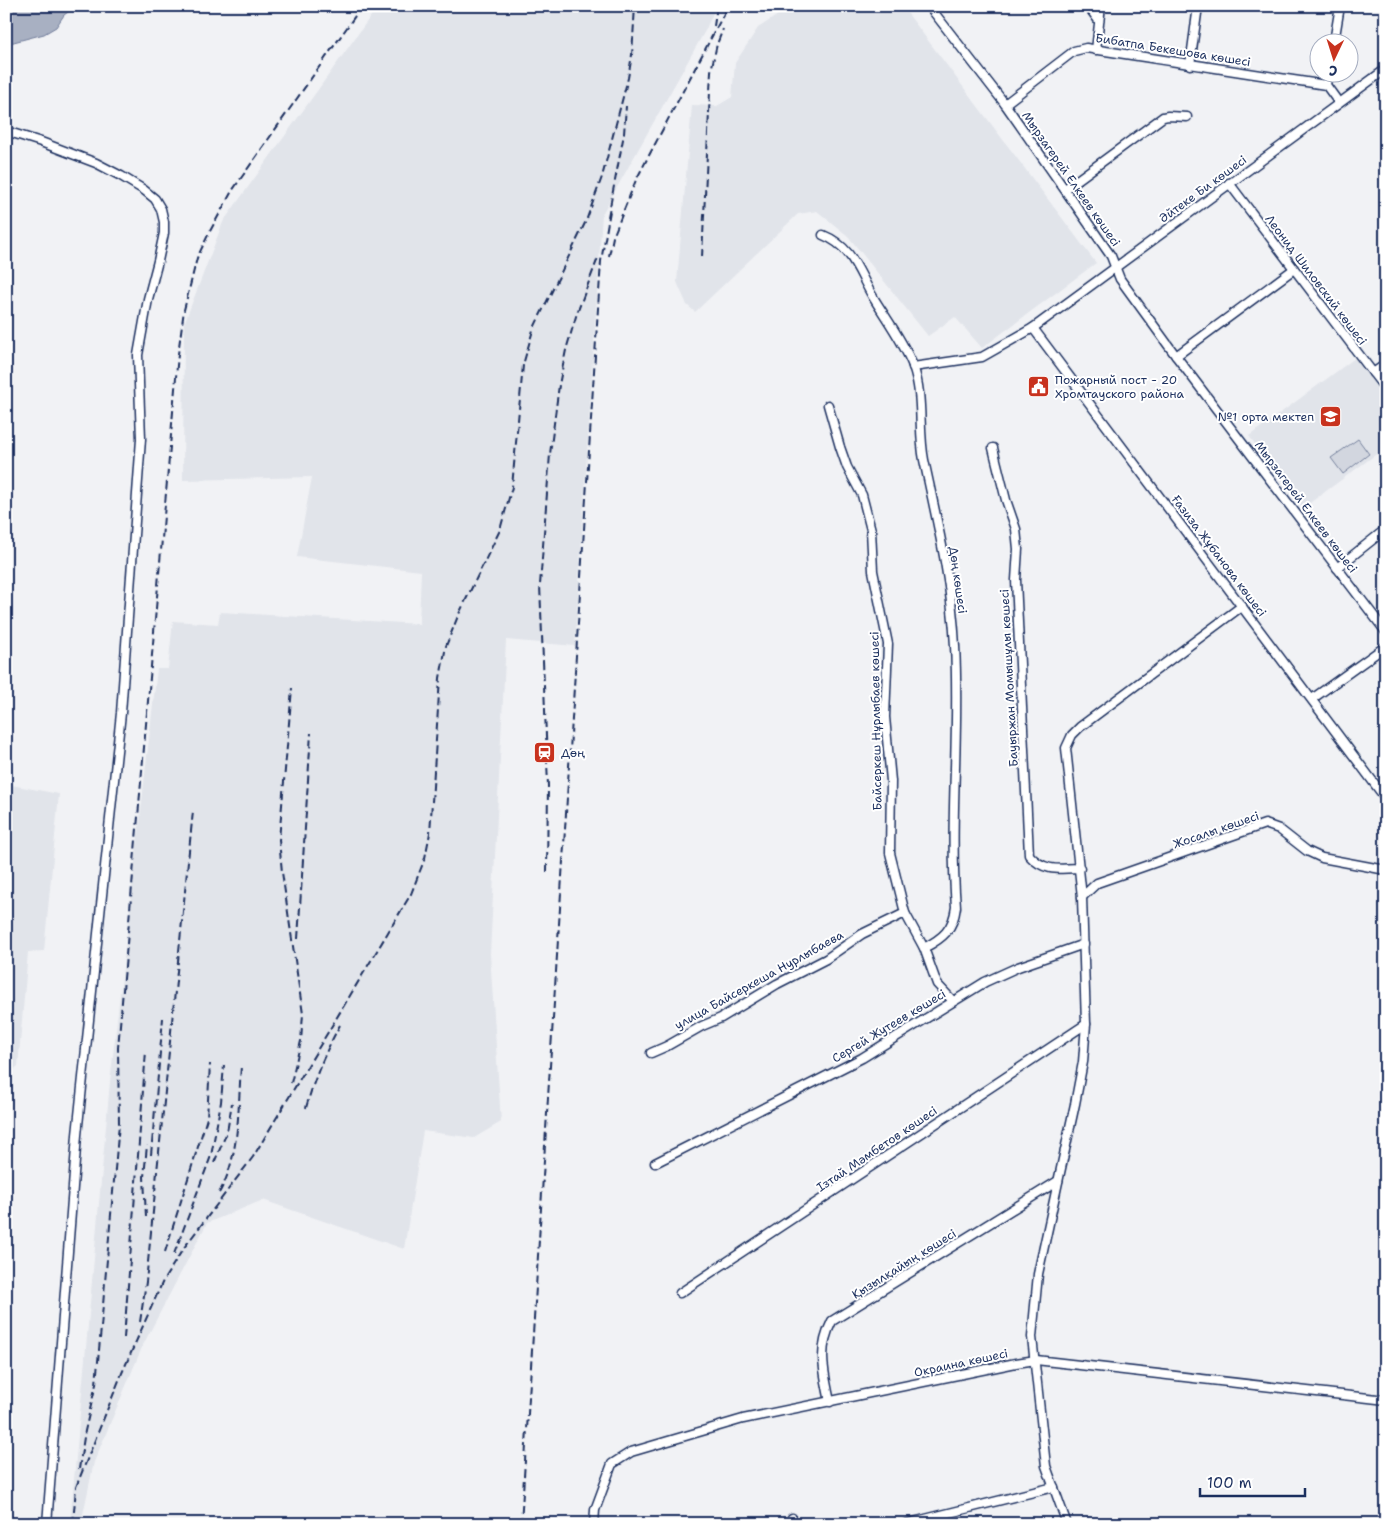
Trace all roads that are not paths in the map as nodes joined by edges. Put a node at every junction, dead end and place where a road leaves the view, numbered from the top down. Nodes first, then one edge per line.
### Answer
1 (930, 6) edge
2 (1088, 6) edge
3 (1101, 6) edge
4 (1198, 6) edge
5 (1340, 6) edge
6 (1100, 21) junction
7 (1336, 32) edge
8 (1096, 50) junction
9 (1190, 64) junction
10 (1386, 69) edge
11 (1326, 82) edge
12 (1326, 85) junction
13 (1338, 103) junction
14 (1005, 104) junction
15 (1187, 117) dead end
16 (6, 131) edge
17 (1229, 183) junction
18 (1064, 189) junction
19 (823, 235) dead end
20 (1115, 267) junction
21 (1294, 268) junction
22 (1033, 328) junction
23 (1176, 356) junction
24 (1386, 364) edge
25 (913, 367) junction
26 (1373, 373) junction
27 (1386, 390) edge
28 (828, 405) dead end
29 (993, 448) dead end
30 (1386, 529) edge
31 (1337, 568) junction
32 (1242, 606) junction
33 (1386, 632) edge
34 (1386, 646) edge
35 (1312, 699) junction
36 (1386, 799) edge
37 (1080, 868) junction
38 (1386, 870) edge
39 (1082, 897) junction
40 (905, 913) junction
41 (1084, 944) junction
42 (924, 948) junction
43 (952, 1001) junction
44 (1086, 1024) junction
45 (651, 1053) dead end
46 (655, 1162) dead end
47 (1058, 1181) junction
48 (680, 1293) dead end
49 (1036, 1360) junction
50 (1386, 1400) edge
51 (830, 1402) junction
52 (1054, 1487) junction
53 (47, 1524) edge
54 (594, 1524) edge
55 (905, 1524) edge
56 (1067, 1524) edge

1 - 14 street, Мырзагерей Елкеев көшесі
2 - 6 street
3 - 6 street
4 - 9 street
5 - 7 street
6 - 8 street
8 - 9 street, Бибатпа Бекешова көшесі
8 - 14 street, Бибатпа Бекешова көшесі
9 - 12 street, Бибатпа Бекешова көшесі
10 - 13 street, Әйтеке Би көшесі
11 - 12 street
12 - 13 street
13 - 17 street, Әйтеке Би көшесі
14 - 18 street, Мырзагерей Елкеев көшесі
15 - 18 street
16 - 53 street
17 - 20 street, Әйтеке Би көшесі
17 - 21 street, Леонид Шиловский көшесі
18 - 20 street, Мырзагерей Елкеев көшесі
19 - 25 street, Дөң көшесі
20 - 22 street, Әйтеке Би көшесі
20 - 23 street, Мырзагерей Елкеев көшесі
21 - 23 street
21 - 26 street, Леонид Шиловский көшесі
22 - 25 street, Әйтеке Би көшесі
22 - 32 street, Ғазиза Жұбанова көшесі
23 - 31 street, Мырзагерей Елкеев көшесі
24 - 26 street
25 - 42 street, Дөң көшесі
26 - 27 street, Леонид Шиловский көшесі
28 - 40 street, Байсеркеш Нұрлыбаев көшесі
29 - 37 street, Бауыржан Момышұлы көшесі
30 - 31 street
31 - 33 street, Мырзагерей Елкеев көшесі
32 - 35 street, Ғазиза Жұбанова көшесі
32 - 37 street
34 - 35 street
35 - 36 street, Ғазиза Жұбанова көшесі
37 - 39 street
38 - 39 street, Жосалы көшесі
39 - 41 street
40 - 42 street, Байсеркеш Нұрлыбаев көшесі
40 - 45 street, улица Байсеркеша Нурлыбаева
41 - 43 street, Сергей Жутеев көшесі
41 - 44 street
42 - 43 street, Байсеркеш Нұрлыбаев көшесі
43 - 46 street, Сергей Жутеев көшесі
44 - 47 street
44 - 48 street, Ізтай Мәмбетов көшесі
47 - 49 street
47 - 51 street, Қызылқайың көшесі
49 - 50 street, Окраина көшесі
49 - 51 street, Окраина көшесі
49 - 52 street
51 - 54 street, Окраина көшесі
52 - 55 street
52 - 56 street

